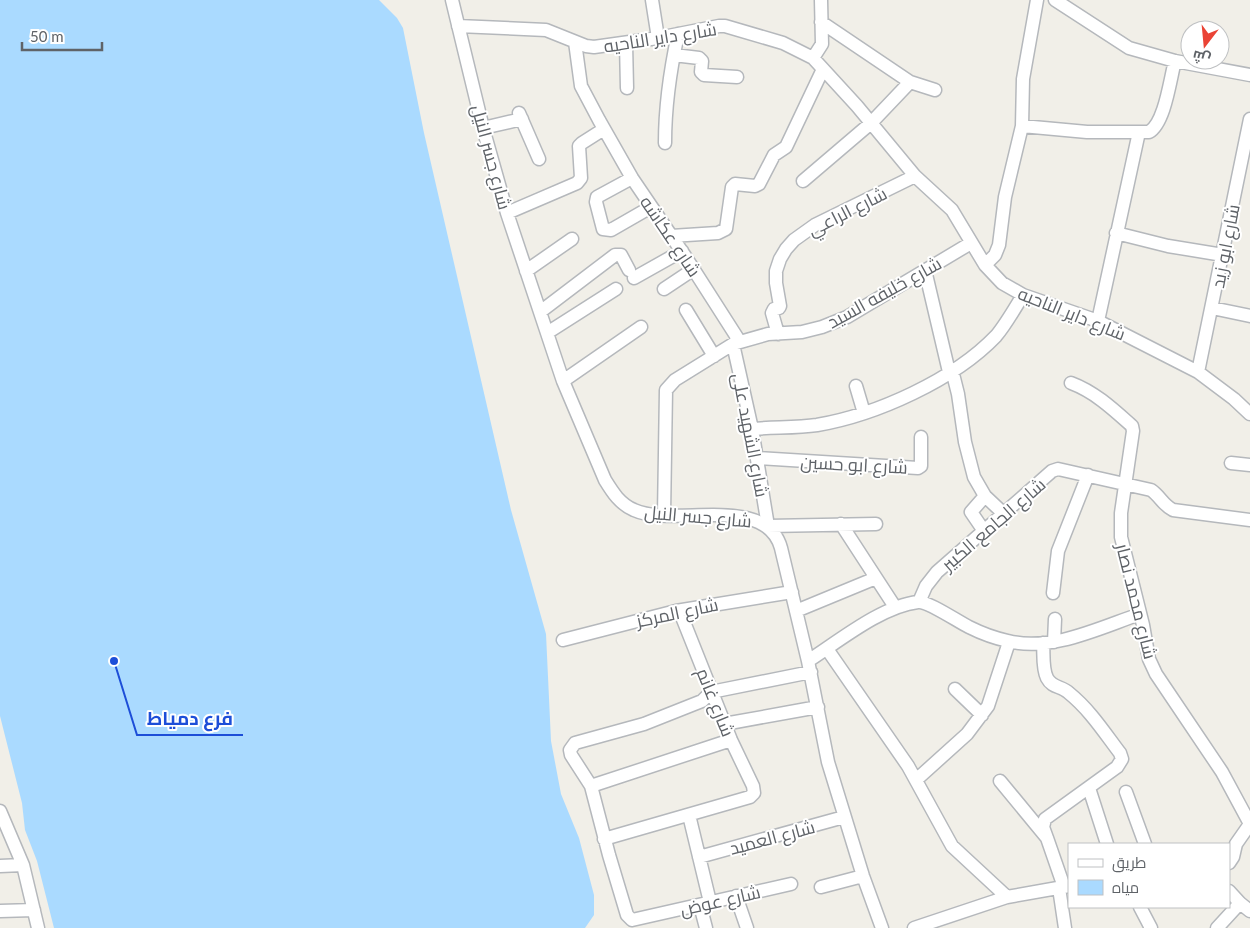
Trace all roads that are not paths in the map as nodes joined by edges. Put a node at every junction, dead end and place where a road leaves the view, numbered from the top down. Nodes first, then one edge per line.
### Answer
1 (452, 0) edge
2 (652, 0) edge
3 (821, 0) edge
4 (1037, 0) edge
5 (1055, 0) edge
6 (821, 22) junction
7 (458, 26) junction
8 (678, 34) junction
9 (658, 38) junction
10 (575, 42) junction
11 (626, 43) junction
12 (674, 55) junction
13 (813, 58) junction
14 (1175, 61) junction
15 (823, 69) junction
16 (1250, 75) edge
17 (737, 77) dead end
18 (910, 82) junction
19 (627, 88) dead end
20 (935, 90) dead end
21 (1250, 119) edge
22 (871, 123) junction
23 (1022, 126) junction
24 (483, 128) junction
25 (604, 129) junction
26 (1139, 132) junction
27 (665, 143) dead end
28 (539, 159) dead end
29 (915, 176) junction
30 (632, 178) junction
31 (803, 181) dead end
32 (651, 207) junction
33 (507, 213) junction
34 (1116, 233) junction
35 (671, 236) junction
36 (572, 239) dead end
37 (971, 243) junction
38 (682, 251) junction
39 (1223, 255) junction
40 (986, 265) junction
41 (694, 269) junction
42 (526, 270) junction
43 (925, 270) junction
44 (664, 288) dead end
45 (616, 289) dead end
46 (1023, 295) junction
47 (1212, 308) junction
48 (686, 310) dead end
49 (540, 312) junction
50 (1250, 316) edge
51 (1098, 321) junction
52 (641, 327) dead end
53 (547, 333) junction
54 (778, 334) junction
55 (736, 343) junction
56 (714, 356) junction
57 (950, 371) junction
58 (1198, 372) junction
59 (563, 381) junction
60 (1071, 383) dead end
61 (856, 386) dead end
62 (864, 413) junction
63 (1250, 414) edge
64 (752, 429) junction
65 (921, 437) dead end
66 (757, 458) junction
67 (1231, 464) dead end
68 (1250, 465) edge
69 (1088, 476) junction
70 (1125, 485) junction
71 (985, 496) junction
72 (1003, 514) junction
73 (664, 515) junction
74 (1250, 520) edge
75 (841, 524) junction
76 (876, 524) dead end
77 (768, 526) junction
78 (984, 530) junction
79 (876, 578) junction
80 (792, 592) junction
81 (1052, 593) dead end
82 (919, 602) junction
83 (895, 607) junction
84 (796, 611) junction
85 (1140, 614) junction
86 (682, 617) dead end
87 (1055, 619) dead end
88 (563, 640) dead end
89 (1009, 642) junction
90 (1048, 643) junction
91 (827, 649) junction
92 (809, 666) junction
93 (955, 689) dead end
94 (711, 692) junction
95 (818, 707) junction
96 (982, 715) junction
97 (724, 724) junction
98 (731, 740) junction
99 (916, 780) junction
100 (1000, 781) dead end
101 (591, 786) junction
102 (1089, 788) junction
103 (1126, 792) dead end
104 (0, 811) edge
105 (689, 814) junction
106 (844, 817) junction
107 (1250, 824) edge
108 (1047, 838) junction
109 (604, 839) junction
110 (1107, 843) edge
111 (1145, 843) edge
112 (699, 857) junction
113 (1230, 862) edge
114 (23, 865) junction
115 (0, 866) edge
116 (863, 876) junction
117 (791, 884) dead end
118 (821, 887) dead end
119 (1064, 887) edge
120 (1230, 892) edge
121 (736, 896) junction
122 (1007, 897) junction
123 (705, 904) junction
124 (1245, 907) edge
125 (1141, 908) edge
126 (34, 910) junction
127 (0, 911) edge
128 (650, 923) edge
129 (38, 928) edge
130 (706, 928) edge
131 (747, 928) edge
132 (882, 928) edge
133 (914, 928) edge
134 (1066, 928) edge
135 (1151, 928) edge
136 (1218, 928) edge

1 - 7 street, شارع جسر النيل
2 - 9 street
3 - 6 street
4 - 23 street
5 - 14 street
6 - 13 street
6 - 18 street
7 - 10 street, شارع داير الناحيه
7 - 24 street, شارع جسر النيل
8 - 9 street, شارع داير الناحيه
8 - 12 street
8 - 13 street, شارع داير الناحيه
9 - 11 street, شارع داير الناحيه
10 - 11 street, شارع داير الناحيه
10 - 25 street, شارع عكاشه
11 - 19 street
12 - 17 street
12 - 27 street
13 - 15 street, شارع داير الناحيه
14 - 16 street
14 - 26 street
15 - 22 street, شارع داير الناحيه
15 - 35 street
18 - 20 street
18 - 22 street
21 - 39 street, شارع ابو زيد
22 - 29 street, شارع داير الناحيه
22 - 31 street
23 - 26 street
23 - 40 street
24 - 28 street
24 - 33 street, شارع جسر النيل
25 - 30 street, شارع عكاشه
25 - 33 street
26 - 34 street
29 - 37 street, شارع داير الناحيه
29 - 54 street, شارع الراعي
30 - 32 street, شارع عكاشه
30 - 32 street
32 - 35 street, شارع عكاشه
33 - 42 street, شارع جسر النيل
34 - 39 street
34 - 51 street
35 - 38 street, شارع عكاشه
36 - 42 street
37 - 40 street, شارع داير الناحيه
37 - 43 street, شارع خليفه السيد
38 - 41 street, شارع عكاشه
38 - 49 street
39 - 47 street, شارع ابو زيد
40 - 46 street, شارع داير الناحيه
41 - 44 street
41 - 55 street, شارع عكاشه
42 - 49 street, شارع جسر النيل
43 - 54 street, شارع خليفه السيد
43 - 57 street
45 - 53 street
46 - 51 street, شارع داير الناحيه
46 - 57 street
47 - 50 street
47 - 58 street, شارع ابو زيد
48 - 56 street
49 - 53 street, شارع جسر النيل
51 - 58 street, شارع داير الناحيه
52 - 59 street
53 - 59 street, شارع جسر النيل
54 - 55 street, شارع خليفه السيد
55 - 56 street, شارع خليفه السيد
55 - 64 street, شارع الشهيد على
56 - 73 street, شارع خليفه السيد
57 - 62 street
57 - 71 street
58 - 63 street, شارع داير الناحيه
59 - 73 street, شارع جسر النيل
60 - 70 street, شارع محمد نصار
61 - 62 street
62 - 64 street
64 - 66 street, شارع الشهيد على
65 - 66 street, شارع ابو حسين
66 - 77 street, شارع الشهيد على
67 - 68 street
69 - 70 street, شارع الجامع الكبير
69 - 72 street, شارع الجامع الكبير
69 - 81 street
70 - 74 street, شارع الجامع الكبير
70 - 85 street, شارع محمد نصار
71 - 72 street
71 - 78 street
72 - 78 street, شارع الجامع الكبير
73 - 77 street, شارع جسر النيل
75 - 76 street
75 - 77 street
75 - 79 street
77 - 80 street, شارع جسر النيل
78 - 82 street, شارع الجامع الكبير
79 - 83 street
79 - 84 street
80 - 84 street, شارع جسر النيل
80 - 88 street, شارع المركز
82 - 83 street
82 - 89 street
83 - 91 street
84 - 92 street, شارع جسر النيل
85 - 90 street
85 - 107 street, شارع محمد نصار
86 - 94 street, شارع غانم
87 - 90 street
89 - 90 street
89 - 96 street
90 - 102 street
91 - 92 street
91 - 99 street
92 - 94 street
92 - 95 street, شارع جسر النيل
93 - 96 street
94 - 97 street, شارع غانم
94 - 101 street
95 - 97 street
95 - 106 street, شارع جسر النيل
96 - 99 street
97 - 98 street, شارع غانم
98 - 101 street
98 - 105 street, شارع غانم
99 - 122 street
100 - 108 street
101 - 109 street
102 - 108 street
102 - 110 street
103 - 111 street
104 - 114 street
105 - 109 street
105 - 112 street
106 - 112 street, شارع العميد
106 - 116 street, شارع جسر النيل
107 - 113 street
108 - 119 street
109 - 128 street
112 - 123 street
114 - 115 street
114 - 126 street
116 - 118 street
116 - 132 street, شارع جسر النيل
117 - 121 street, شارع عوض
119 - 122 street
119 - 134 street
120 - 124 street
121 - 123 street, شارع عوض
121 - 131 street
122 - 133 street
123 - 128 street, شارع عوض
123 - 130 street
124 - 136 street
125 - 135 street
126 - 127 street
126 - 129 street

